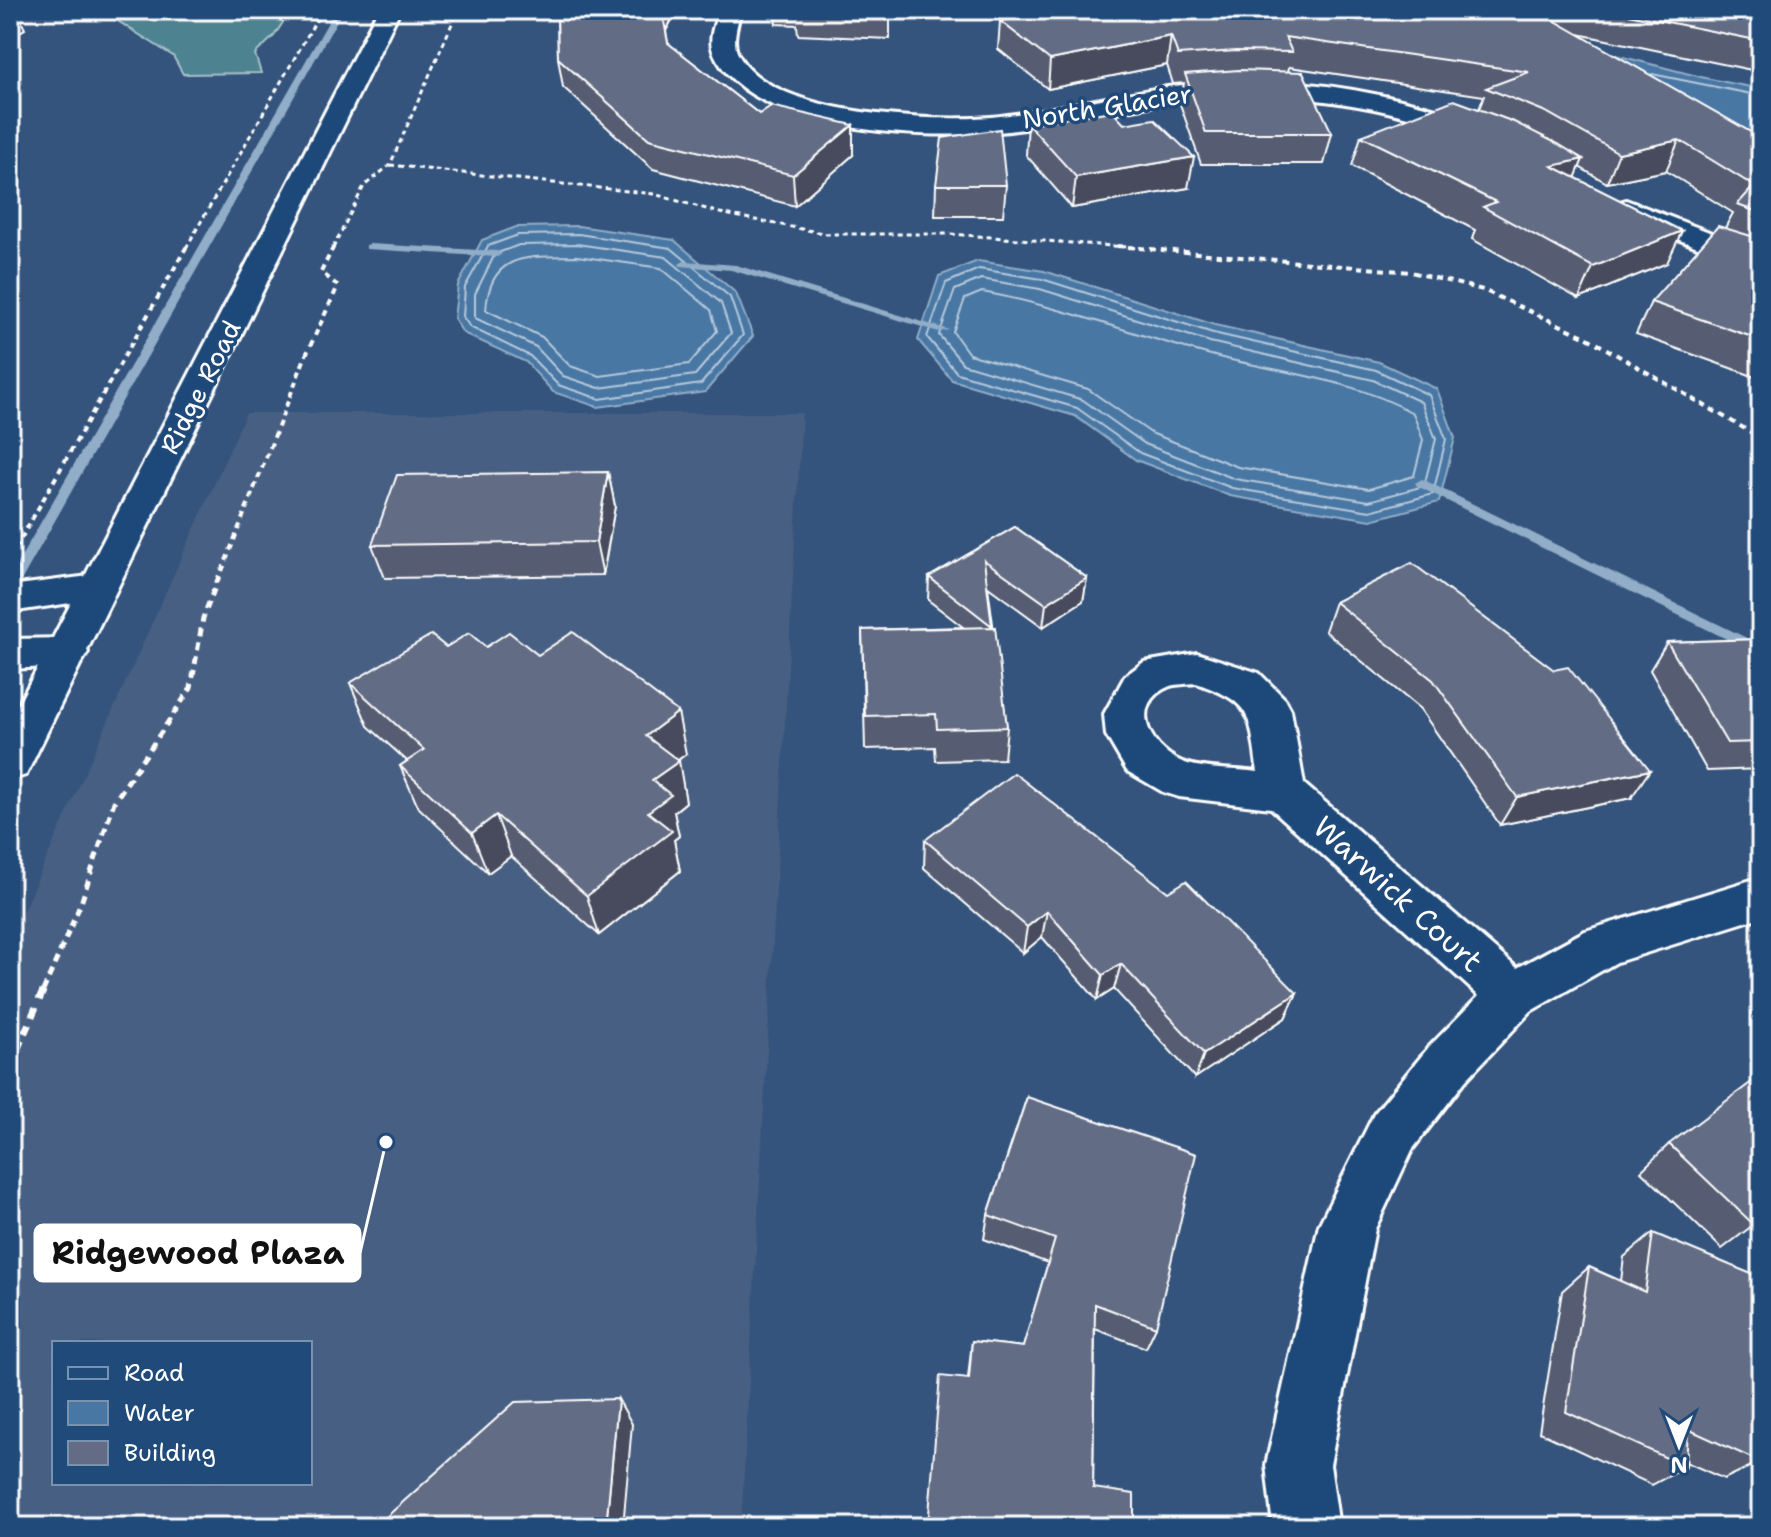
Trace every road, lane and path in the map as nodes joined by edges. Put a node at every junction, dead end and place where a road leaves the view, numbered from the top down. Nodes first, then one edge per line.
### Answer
1 (322, 10) edge
2 (389, 10) edge
3 (458, 10) edge
4 (730, 10) edge
5 (1495, 138) edge
6 (390, 165) junction
7 (1603, 195) edge
8 (1761, 263) edge
9 (1761, 438) edge
10 (10, 558) edge
11 (97, 588) junction
12 (10, 599) edge
13 (68, 652) junction
14 (10, 654) edge
15 (10, 763) edge
16 (1283, 792) dead end
17 (1761, 897) edge
18 (1513, 995) junction
19 (10, 1066) edge
20 (1306, 1527) edge

1 - 10 path
2 - 11 street, Ridge Road
3 - 6 path
4 - 5 street, North Glacier
6 - 9 path
6 - 19 path
7 - 8 street
11 - 12 street
11 - 13 street, Ridge Road
13 - 14 street
13 - 15 street, Ridge Road
16 - 18 street, Warwick Court
17 - 18 street
18 - 20 street

